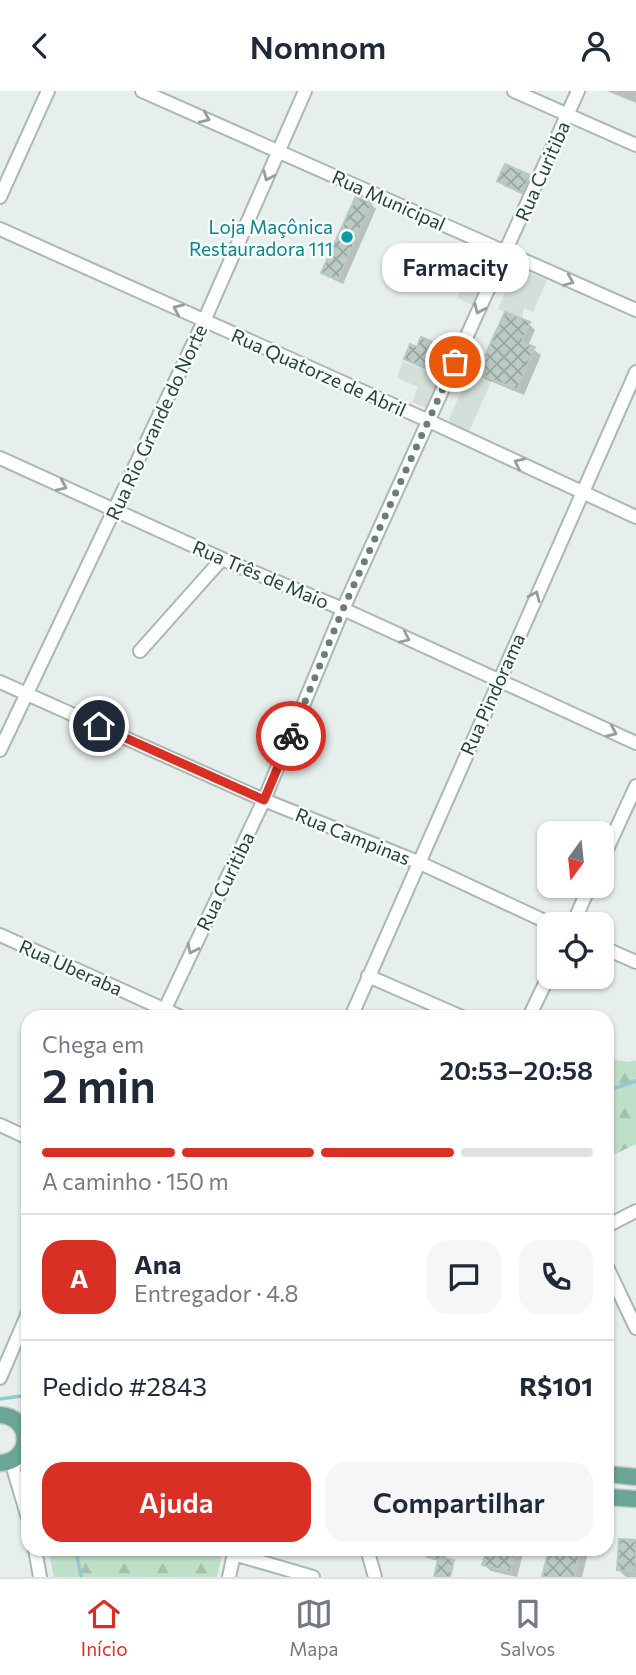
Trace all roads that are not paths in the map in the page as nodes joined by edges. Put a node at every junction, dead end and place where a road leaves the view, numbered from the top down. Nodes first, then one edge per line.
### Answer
1 (48, 91) edge
2 (142, 91) edge
3 (305, 91) edge
4 (514, 91) edge
5 (578, 91) edge
6 (567, 115) junction
7 (636, 145) edge
8 (279, 151) junction
9 (0, 197) edge
10 (0, 229) edge
11 (505, 253) junction
12 (636, 310) edge
13 (204, 321) junction
14 (636, 372) edge
15 (429, 421) junction
16 (0, 458) edge
17 (581, 493) junction
18 (115, 510) junction
19 (636, 517) edge
20 (222, 559) junction
21 (343, 609) junction
22 (141, 651) dead end
23 (498, 681) junction
24 (0, 682) edge
25 (27, 695) junction
26 (636, 743) edge
27 (0, 750) edge
28 (636, 786) edge
29 (264, 800) junction
30 (614, 834) edge
31 (418, 862) junction
32 (537, 917) edge
33 (0, 935) edge
34 (614, 952) edge
35 (636, 962) edge
36 (368, 976) junction
37 (542, 989) edge
38 (156, 1010) edge
39 (163, 1010) edge
40 (354, 1010) edge
41 (446, 1010) edge
42 (532, 1010) edge
43 (0, 1125) edge
44 (21, 1135) edge
45 (636, 1211) edge
46 (614, 1222) edge
47 (614, 1282) edge
48 (21, 1325) edge
49 (636, 1328) edge
50 (4, 1355) edge
51 (0, 1378) edge
52 (0, 1414) edge
53 (21, 1419) edge
54 (14, 1459) edge
55 (614, 1475) edge
56 (636, 1477) edge
57 (21, 1488) edge
58 (614, 1497) edge
59 (636, 1499) edge
60 (36, 1556) edge
61 (233, 1556) edge
62 (249, 1556) edge
63 (369, 1556) edge
64 (40, 1577) edge
65 (229, 1577) edge
66 (313, 1577) edge
67 (375, 1577) edge

1 - 9 street
2 -> 8 street, Rua Municipal
3 - 8 street, Rua Rio Grande do Norte
4 - 6 street
5 - 6 street, Rua Curitiba
6 - 7 street
6 - 11 street, Rua Curitiba
8 - 11 street, Rua Municipal
8 -> 13 street, Rua Rio Grande do Norte
13 -> 10 street, Rua Quatorze de Abril
11 -> 12 street, Rua Municipal
11 -> 15 street, Rua Curitiba
13 - 15 street, Rua Quatorze de Abril
13 - 18 street, Rua Rio Grande do Norte
14 - 17 street, Rua Pindorama
17 -> 15 street, Rua Quatorze de Abril
15 - 21 street, Rua Curitiba
16 -> 18 street, Rua Três de Maio
17 - 19 street, Rua Quatorze de Abril
23 -> 17 street, Rua Pindorama
18 - 20 street, Rua Três de Maio
18 - 25 street, Rua Rio Grande do Norte
20 - 21 street, Rua Três de Maio
20 - 22 street
21 -> 23 street, Rua Três de Maio
21 - 29 street, Rua Curitiba
23 -> 26 street, Rua Três de Maio
23 - 31 street, Rua Pindorama
24 - 25 street, Rua Campinas
25 - 27 street, Rua Rio Grande do Norte
25 - 29 street, Rua Campinas
28 - 30 street
29 - 31 street, Rua Campinas
29 -> 39 street, Rua Curitiba
31 - 32 street, Rua Campinas
31 - 36 street, Rua Pindorama
33 - 38 street, Rua Uberaba
34 - 35 street
36 - 40 street, Rua Pindorama
36 - 41 street
37 - 42 street
43 - 44 street
45 - 46 street
47 - 49 street
48 - 50 street
50 - 51 street
52 - 53 main road
54 - 57 street
55 - 56 main road
58 - 59 main road
60 - 64 street
61 - 65 street
62 - 66 street
63 - 67 street

